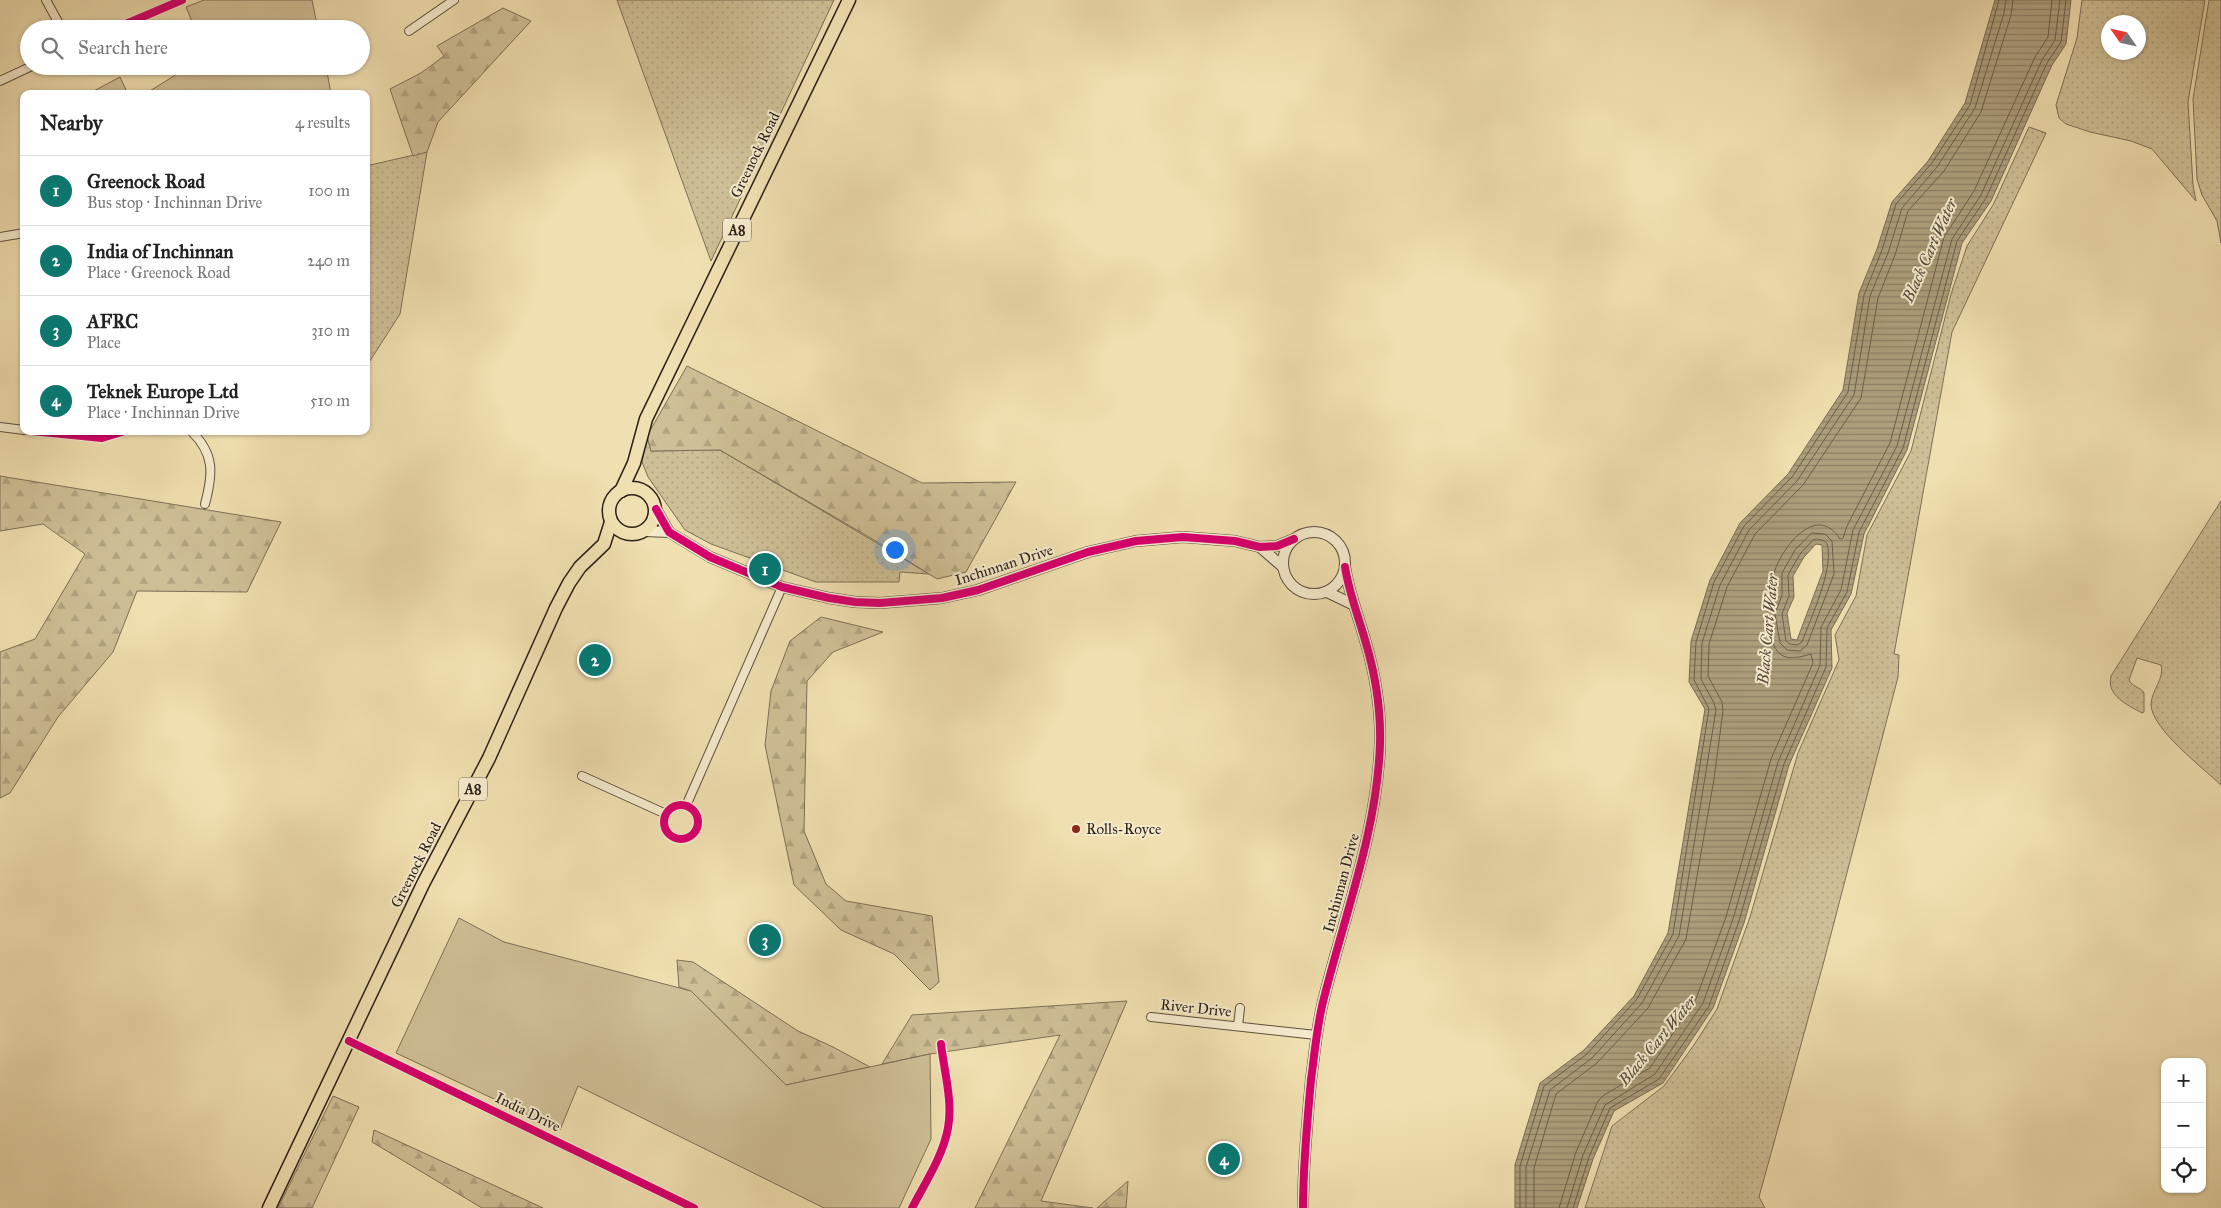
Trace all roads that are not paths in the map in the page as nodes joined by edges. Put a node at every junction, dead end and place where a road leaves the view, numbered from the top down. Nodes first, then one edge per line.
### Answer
1 (46, 0) edge
2 (182, 0) edge
3 (454, 0) edge
4 (848, 0) edge
5 (57, 20) edge
6 (135, 20) edge
7 (409, 31) dead end
8 (20, 72) edge
9 (0, 81) edge
10 (20, 234) edge
11 (0, 237) edge
12 (0, 427) edge
13 (20, 430) edge
14 (62, 435) edge
15 (112, 435) edge
16 (194, 435) edge
17 (634, 463) junction
18 (642, 490) junction
19 (621, 491) junction
20 (205, 504) dead end
21 (656, 509) junction
22 (611, 522) junction
23 (645, 531) junction
24 (670, 532) junction
25 (630, 535) junction
26 (1294, 539) junction
27 (604, 544) junction
28 (1260, 547) junction
29 (1283, 567) junction
30 (1345, 567) junction
31 (782, 587) junction
32 (1327, 592) junction
33 (1352, 604) junction
34 (582, 776) dead end
35 (686, 806) junction
36 (666, 814) junction
37 (1240, 1008) dead end
38 (1150, 1017) dead end
39 (1238, 1026) junction
40 (1316, 1035) junction
41 (349, 1040) junction
42 (940, 1044) dead end
43 (269, 1208) edge
44 (694, 1208) edge
45 (912, 1208) edge
46 (1303, 1208) edge

1 - 5 street
2 - 6 street
3 - 7 street
4 - 17 main road, Greenock Road / A8
8 - 9 street
10 - 11 street
12 - 13 street
14 - 15 street
16 - 20 street
17 - 18 main road
17 - 19 main road, Greenock Road / A8
18 - 19 main road
18 - 21 main road
19 - 22 main road, A8
21 - 23 main road
21 - 24 street, Inchinnan Drive
22 - 25 main road
22 - 27 main road, Greenock Road / A8
23 - 24 street, Inchinnan Drive
23 - 25 main road, A8
24 - 31 street, Inchinnan Drive
25 - 27 main road, Greenock Road / A8
26 - 28 street, Inchinnan Drive
26 - 29 street
26 - 30 street
27 - 41 main road, Greenock Road / A8
28 - 29 street, Inchinnan Drive
28 - 31 street, Inchinnan Drive
29 - 32 street
30 - 32 street
30 - 33 street, Inchinnan Drive
31 - 35 street
32 - 33 street
33 - 40 street, Inchinnan Drive
34 - 36 street
35 - 36 street
35 - 36 street
37 - 39 street, River Drive
38 - 39 street, River Drive
39 - 40 street, River Drive
40 - 46 street, Inchinnan Drive
41 - 43 main road, Greenock Road / A8
41 - 44 street, India Drive
42 - 45 street

